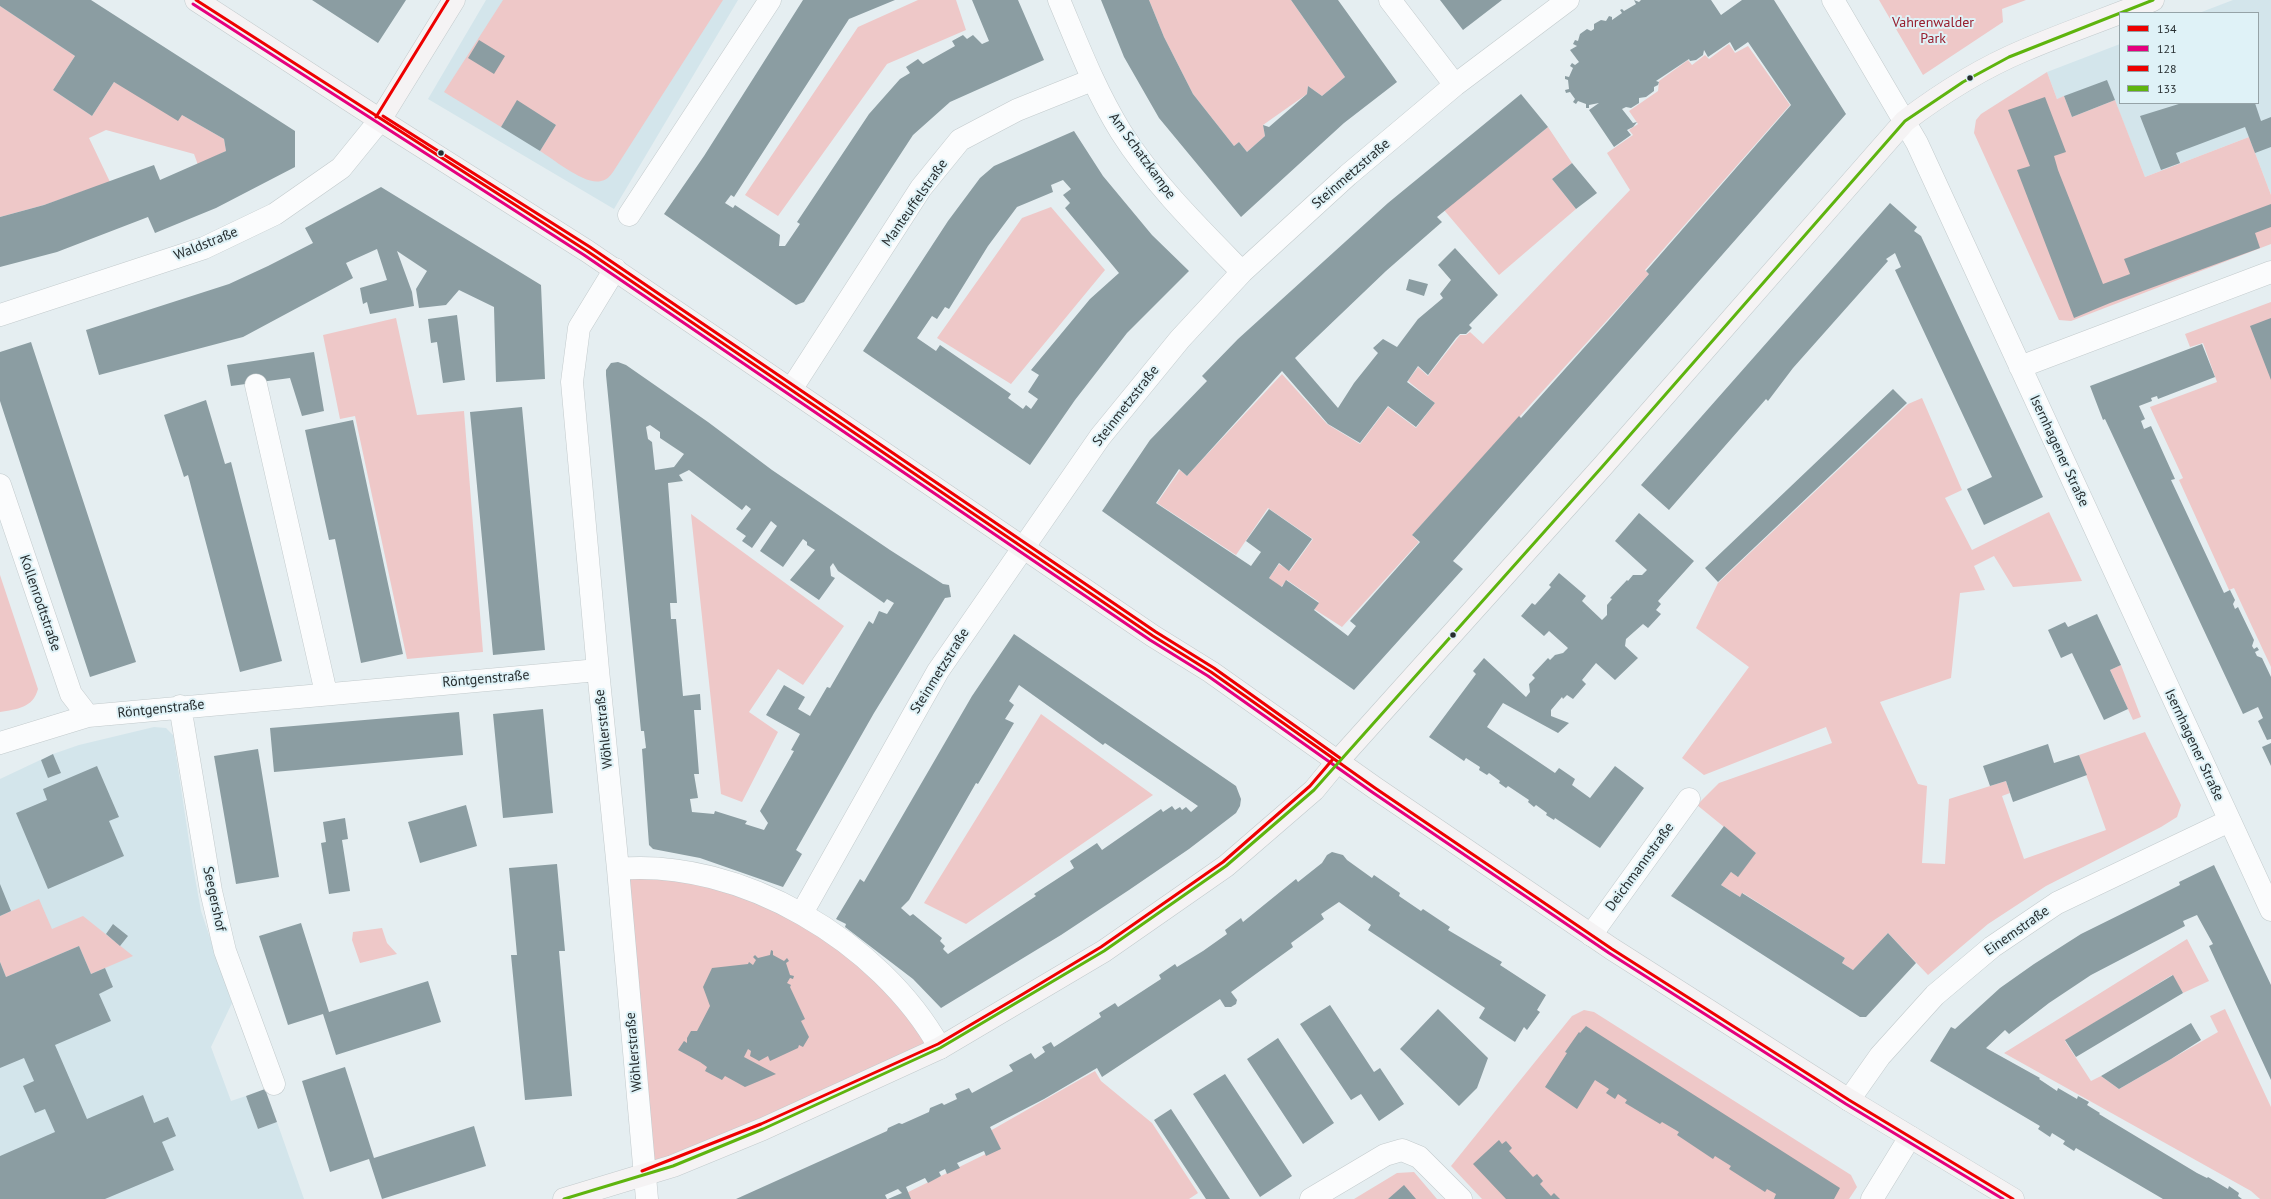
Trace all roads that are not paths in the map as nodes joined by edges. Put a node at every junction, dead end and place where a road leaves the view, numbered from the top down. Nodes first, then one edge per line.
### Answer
1 (196, 0) edge
2 (454, 0) edge
3 (770, 0) edge
4 (1059, 0) edge
5 (1390, 0) edge
6 (1568, 0) edge
7 (1833, 0) edge
8 (2153, 0) edge
9 (2122, 12) edge
10 (2119, 13) edge
11 (1092, 80) junction
12 (1455, 85) junction
13 (380, 120) junction
14 (1905, 121) junction
15 (629, 215) dead end
16 (615, 269) junction
17 (1242, 272) junction
18 (2271, 272) edge
19 (0, 315) edge
20 (2020, 367) junction
21 (256, 385) dead end
22 (792, 388) junction
23 (0, 485) edge
24 (1024, 547) junction
25 (598, 670) junction
26 (326, 693) junction
27 (180, 706) junction
28 (88, 716) junction
29 (0, 743) edge
30 (1337, 762) junction
31 (1689, 799) dead end
32 (2229, 821) junction
33 (618, 869) junction
34 (2271, 910) edge
35 (802, 913) junction
36 (1591, 935) junction
37 (940, 1048) junction
38 (274, 1084) dead end
39 (1849, 1100) junction
40 (1910, 1137) junction
41 (644, 1176) junction
42 (564, 1199) edge
43 (647, 1199) edge
44 (1311, 1199) edge
45 (1461, 1199) edge
46 (1872, 1199) edge
47 (2013, 1199) edge

1 - 13 street
2 - 13 street
3 - 15 street
4 - 11 street, Am Schatzkampe
5 - 12 street
6 - 12 street, Steinmetzstraße
7 - 14 street, Isernhagener Straße
8 - 9 street
10 - 14 street
11 - 17 street, Am Schatzkampe
11 - 22 street, Manteuffelstraße
12 - 17 street, Steinmetzstraße
13 - 16 street
13 - 19 street, Waldstraße
14 - 20 street, Isernhagener Straße
14 - 30 street
16 - 22 street
16 - 25 street, Wöhlerstraße
17 - 24 street, Steinmetzstraße
18 - 20 street
20 - 32 street, Isernhagener Straße
21 - 26 street
22 - 24 street
23 - 28 street, Kollenrodtstraße
24 - 30 street
24 - 35 street, Steinmetzstraße
25 - 26 street, Röntgenstraße
25 - 33 street, Wöhlerstraße
26 - 27 street, Röntgenstraße
27 - 28 street, Röntgenstraße
27 - 38 street, Seegershof
28 - 29 street, Röntgenstraße
30 - 36 street
30 - 37 street
31 - 36 street, Deichmannstraße
32 - 34 street, Isernhagener Straße
32 - 39 street, Einemstraße
33 - 35 street
33 - 41 street, Wöhlerstraße
35 - 37 street
36 - 39 street
37 - 41 street
39 - 40 street
40 - 46 street
40 - 47 street
41 - 42 street
41 - 43 street, Wöhlerstraße
44 - 45 street

